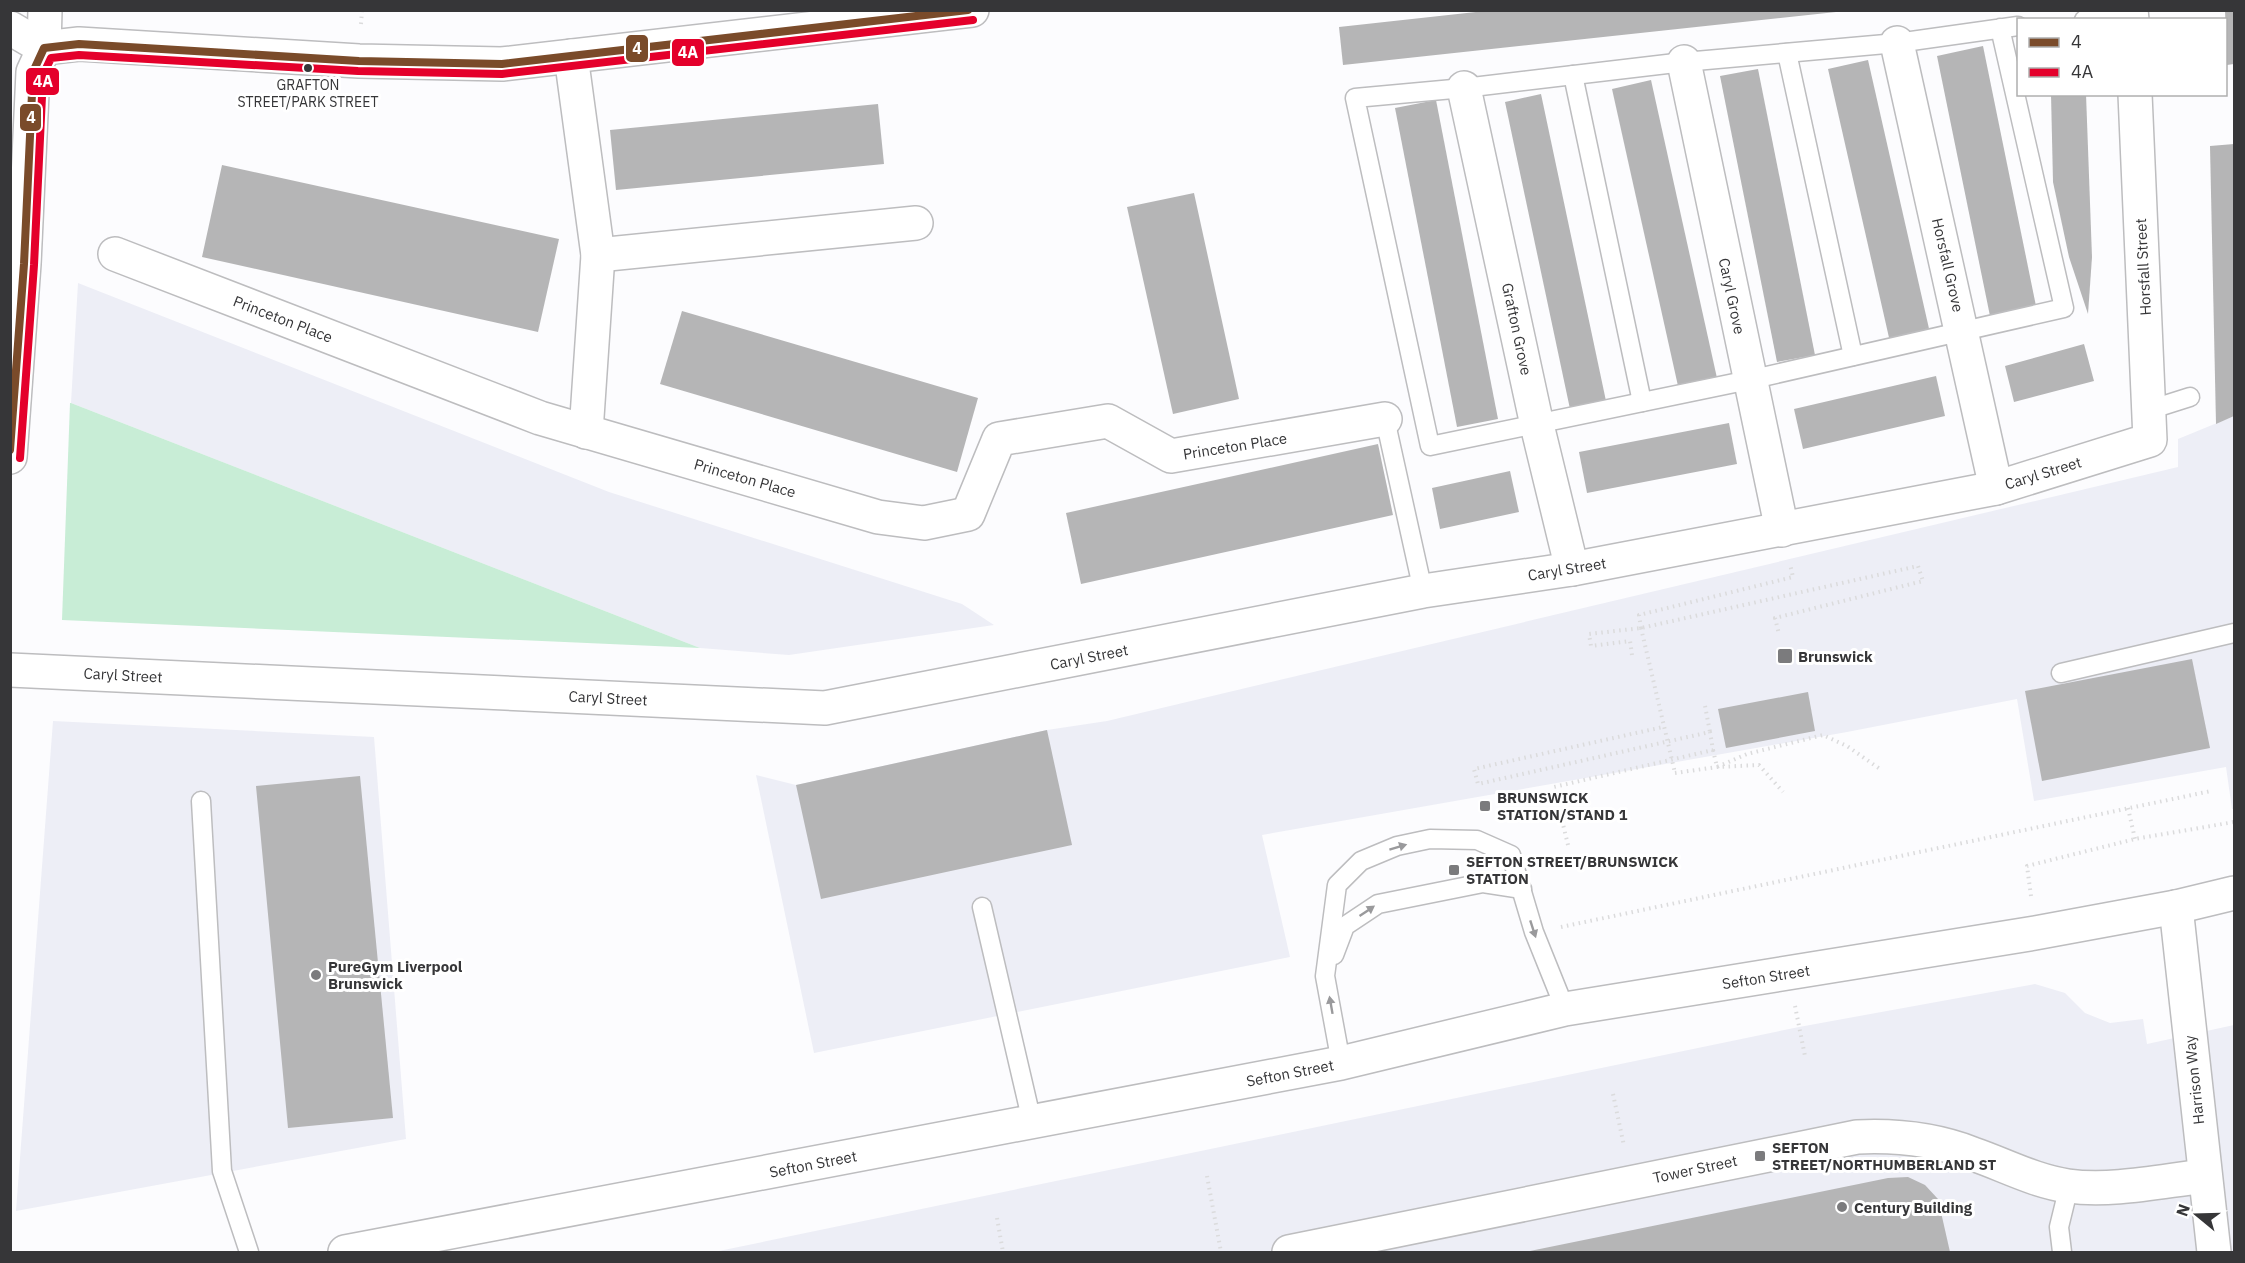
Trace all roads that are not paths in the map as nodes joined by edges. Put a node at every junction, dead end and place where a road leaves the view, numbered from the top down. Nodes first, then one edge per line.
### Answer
1 (45, 10) edge
2 (972, 10) edge
3 (2132, 15) edge
4 (2103, 18) edge
5 (2017, 26) edge
6 (10, 28) edge
7 (2000, 28) junction
8 (1897, 43) junction
9 (44, 48) junction
10 (1787, 53) junction
11 (571, 56) junction
12 (1684, 62) junction
13 (1573, 75) junction
14 (1464, 88) junction
15 (2135, 96) edge
16 (916, 223) dead end
17 (115, 254) dead end
18 (598, 255) junction
19 (1963, 331) junction
20 (1853, 356) junction
21 (1749, 380) junction
22 (2190, 397) dead end
23 (1642, 402) junction
24 (1385, 419) joint
25 (1538, 425) junction
26 (2150, 425) junction
27 (586, 432) junction
28 (11, 440) edge
29 (1996, 488) junction
30 (1782, 530) junction
31 (1572, 569) junction
32 (1423, 591) junction
33 (2235, 633) edge
34 (10, 670) edge
35 (2061, 673) dead end
36 (201, 801) dead end
37 (1522, 890) junction
38 (2235, 892) edge
39 (982, 907) dead end
40 (2176, 907) junction
41 (1325, 976) junction
42 (1565, 1009) junction
43 (1341, 1063) junction
44 (1032, 1122) junction
45 (2205, 1176) junction
46 (2069, 1186) junction
47 (249, 1252) edge
48 (345, 1252) edge
49 (1289, 1252) edge
50 (2062, 1252) edge
51 (2214, 1252) edge

1 - 9 street
2 - 11 street
3 - 4 lane
5 - 7 lane
6 - 9 street
7 - 8 lane
7 - 19 lane
8 - 10 lane
8 - 19 street, Horsfall Grove
9 - 11 street
9 - 28 street
10 - 12 lane
10 - 20 lane
11 - 18 street
12 - 13 lane
12 - 21 street, Caryl Grove
13 - 14 lane
13 - 23 lane
14 - 25 street, Grafton Grove
14 - 25 lane
15 - 26 street, Horsfall Street
16 - 18 street
17 - 27 street, Princeton Place
18 - 27 street
19 - 20 lane
19 - 29 street, Horsfall Grove
20 - 21 lane
21 - 23 lane
21 - 30 street, Caryl Grove
22 - 26 lane
23 - 25 lane
24 - 27 street, Princeton Place
24 - 32 lane, Princeton Place
25 - 31 street, Grafton Grove
26 - 29 street, Caryl Street
29 - 30 street, Caryl Street
30 - 31 street, Caryl Street
31 - 32 street, Caryl Street
32 - 34 street, Caryl Street
33 - 35 lane
36 - 47 lane
41 -> 37 lane
41 -> 37 lane
37 -> 42 lane
38 - 40 street, Sefton Street
39 - 44 lane
40 - 42 street, Sefton Street
40 - 45 street, Harrison Way
43 -> 41 lane
42 - 43 street, Sefton Street
43 - 44 street, Sefton Street
44 - 48 street, Sefton Street
45 - 46 street, Tower Street
45 - 51 street, Harrison Way
46 - 49 street, Tower Street
46 - 50 lane

